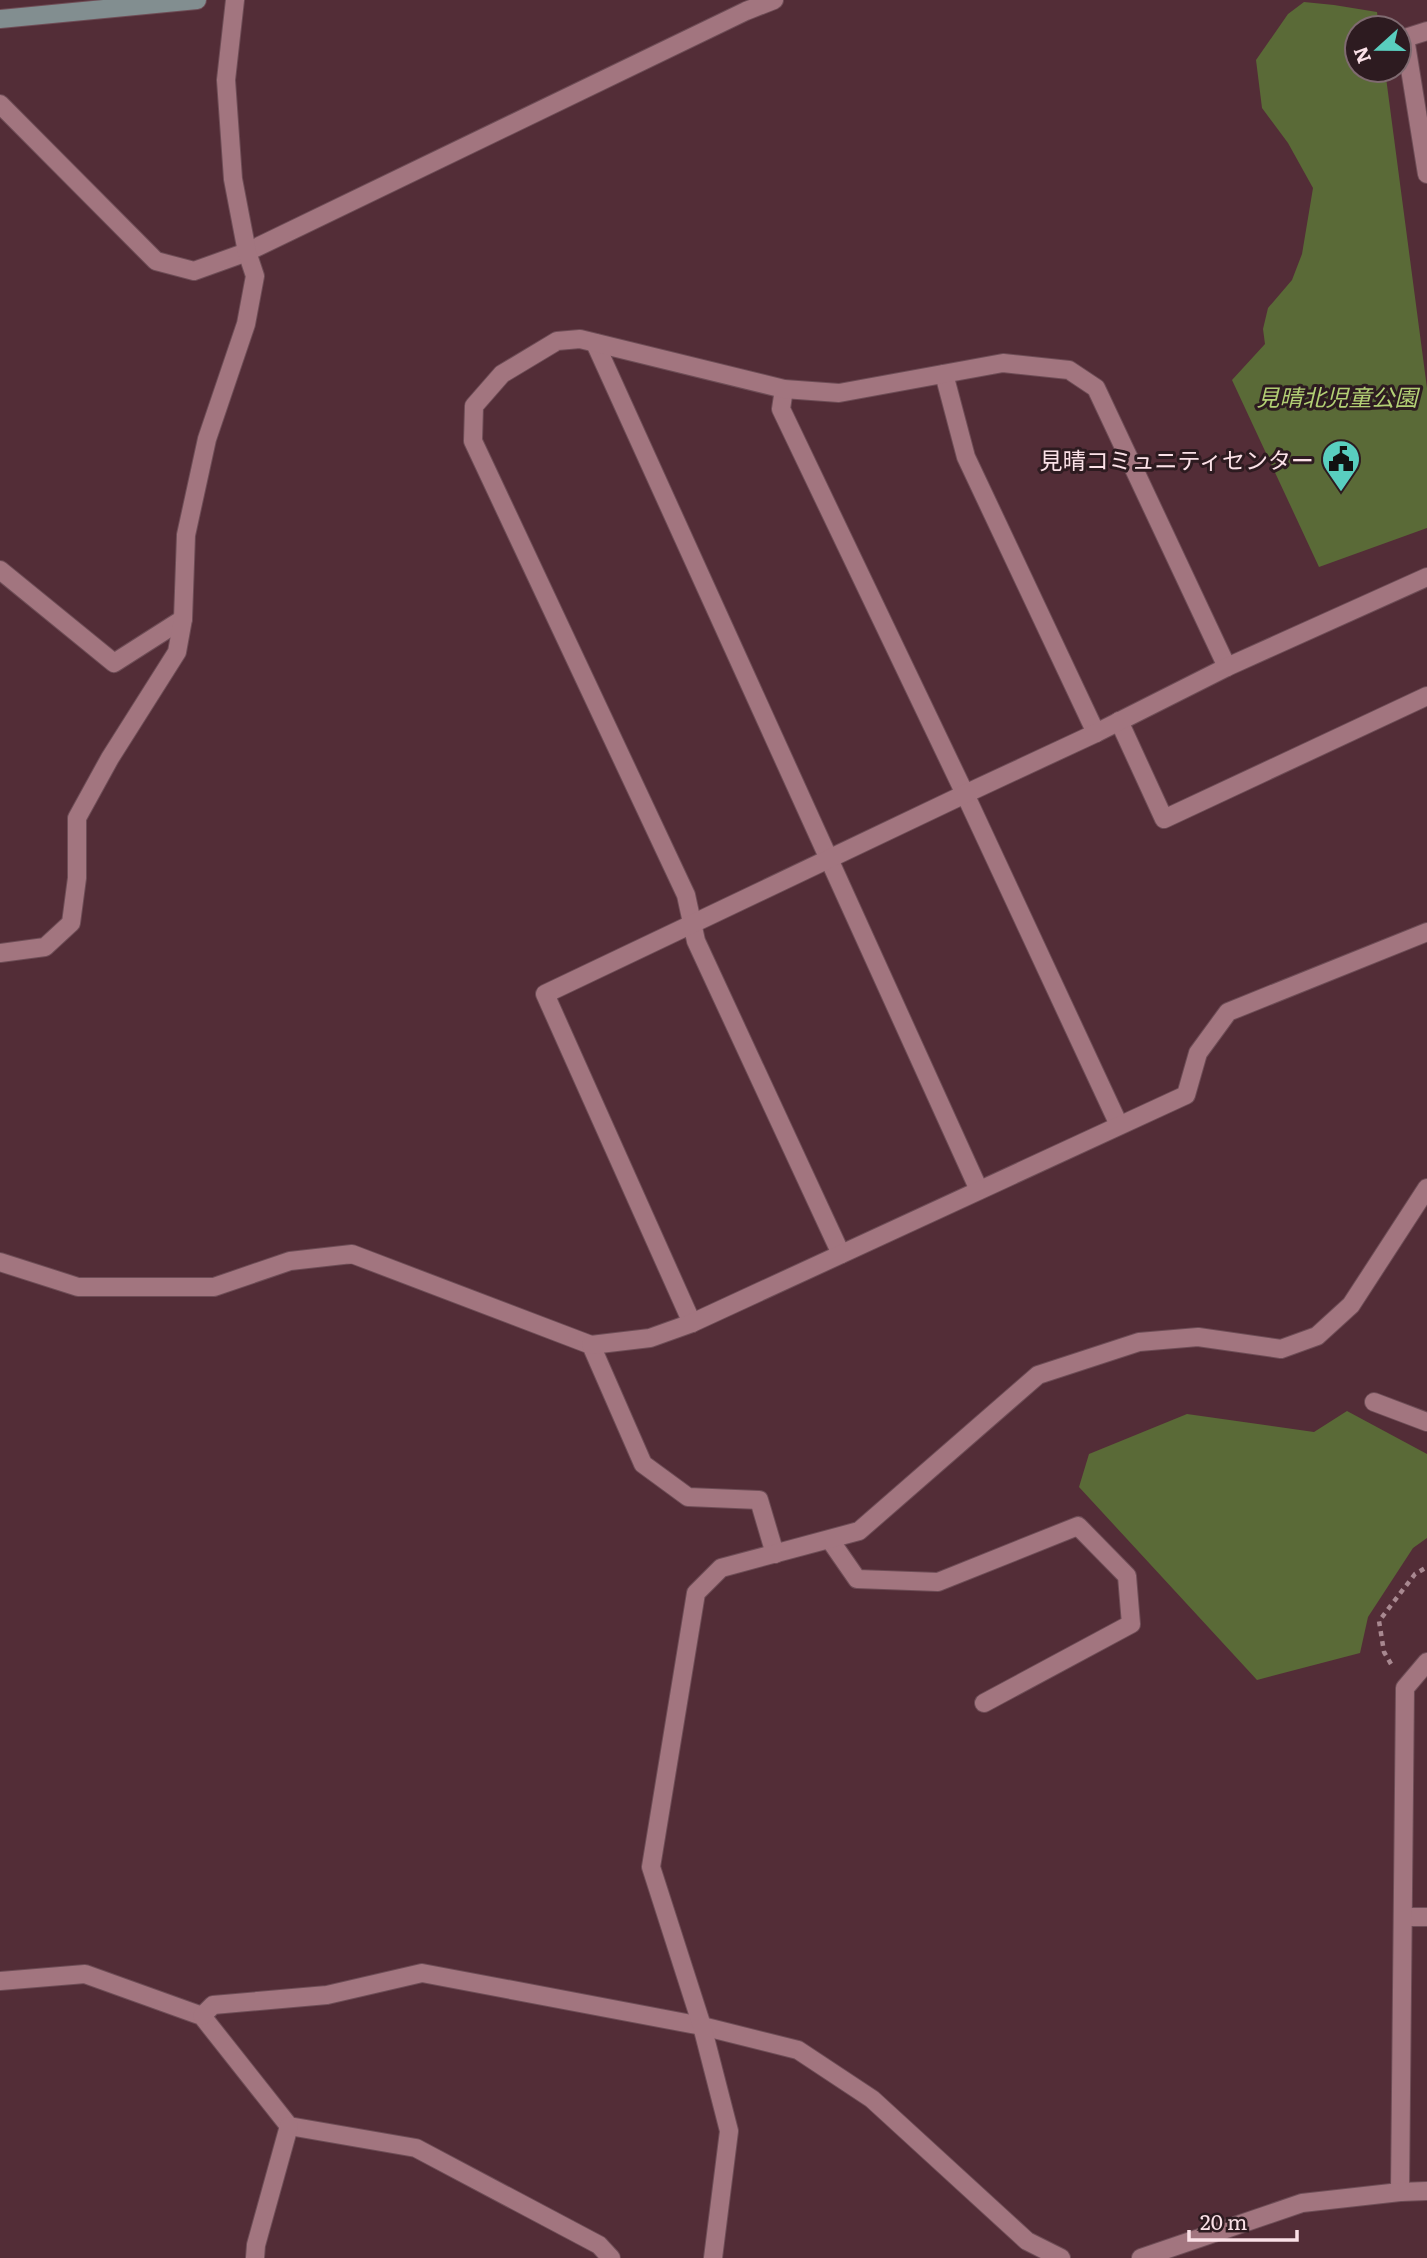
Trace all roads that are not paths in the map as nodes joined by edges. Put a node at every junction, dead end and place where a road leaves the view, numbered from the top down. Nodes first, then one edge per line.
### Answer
1 (197, 0) edge
2 (234, 0) edge
3 (774, 0) edge
4 (0, 19) edge
5 (1427, 31) edge
6 (0, 104) edge
7 (1427, 174) edge
8 (247, 253) junction
9 (595, 343) junction
10 (943, 374) junction
11 (784, 389) junction
12 (0, 570) edge
13 (1427, 577) edge
14 (183, 619) junction
15 (1227, 667) junction
16 (1427, 696) edge
17 (1119, 721) junction
18 (1096, 733) junction
19 (965, 793) junction
20 (829, 858) junction
21 (693, 924) junction
22 (1427, 932) edge
23 (0, 953) edge
24 (1119, 1125) junction
25 (1427, 1188) edge
26 (979, 1190) junction
27 (841, 1254) junction
28 (0, 1262) edge
29 (692, 1323) junction
30 (591, 1345) junction
31 (1374, 1402) dead end
32 (1427, 1422) edge
33 (830, 1539) junction
34 (775, 1554) junction
35 (1427, 1662) edge
36 (984, 1703) dead end
37 (1403, 1917) junction
38 (1427, 1917) edge
39 (0, 1981) edge
40 (202, 2016) junction
41 (702, 2026) junction
42 (289, 2126) junction
43 (1427, 2191) edge
44 (1400, 2192) junction
45 (255, 2258) edge
46 (611, 2258) edge
47 (713, 2258) edge
48 (1061, 2258) edge
49 (1141, 2258) edge

1 - 4 main road
2 - 8 street
3 - 8 street
5 - 7 street
6 - 8 street
8 - 14 street
9 - 11 street
9 - 20 street
9 - 21 street
10 - 11 street
10 - 15 street
10 - 18 street
11 - 19 street
12 - 14 street
13 - 15 street
14 - 23 street
15 - 17 street
16 - 17 street
17 - 18 street
18 - 19 street
19 - 20 street
19 - 24 street
20 - 21 street
20 - 26 street
21 - 27 street
21 - 29 street
22 - 24 street
24 - 26 street
25 - 33 street
26 - 27 street
27 - 29 street
28 - 30 street
29 - 30 street
30 - 34 street
31 - 32 street
33 - 34 street
33 - 36 street
34 - 41 street
35 - 37 street
37 - 38 street
37 - 44 street
39 - 40 street
40 - 41 street
40 - 42 street
41 - 47 street
41 - 48 street
42 - 45 street
42 - 46 street
43 - 44 street
44 - 49 street

